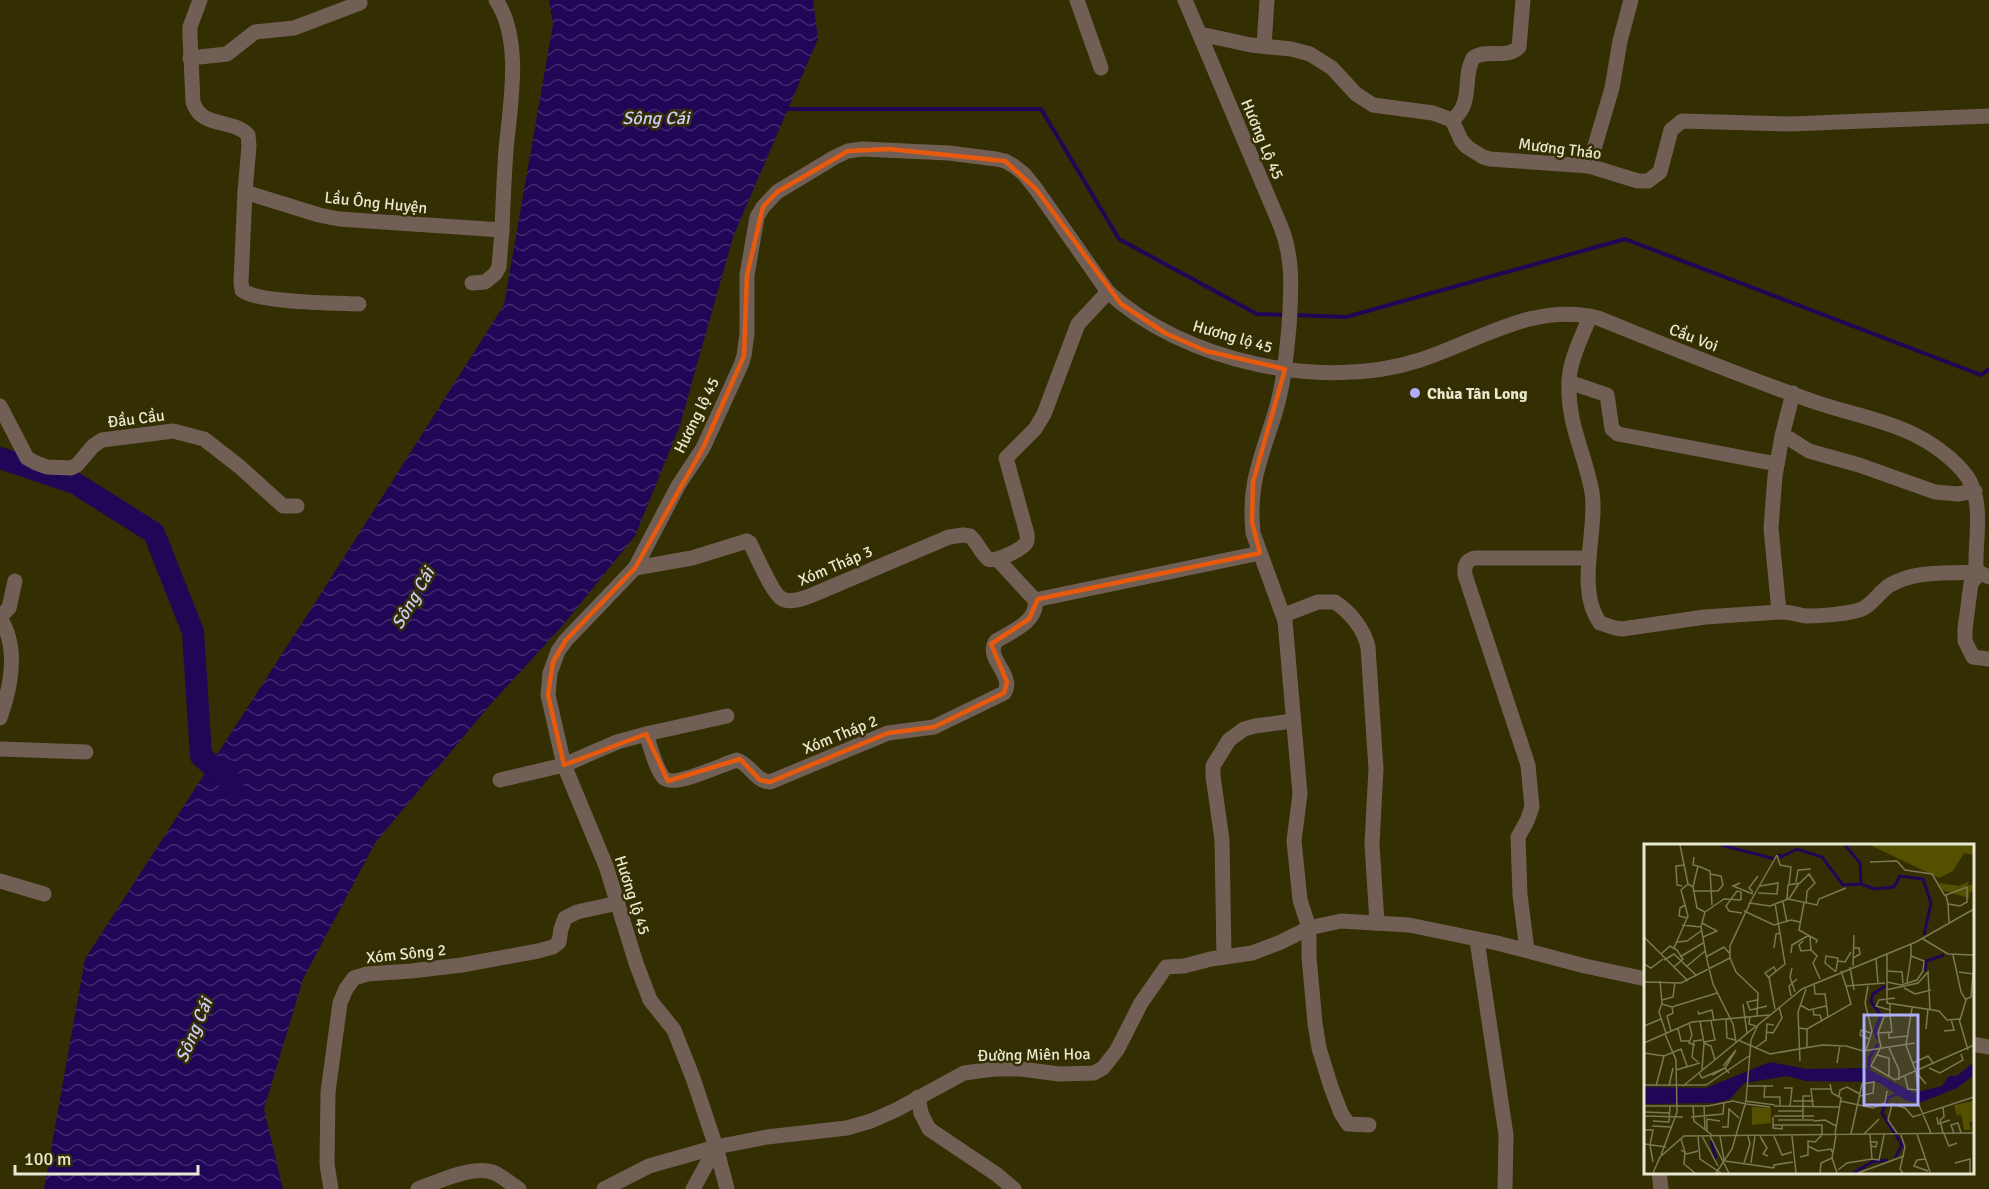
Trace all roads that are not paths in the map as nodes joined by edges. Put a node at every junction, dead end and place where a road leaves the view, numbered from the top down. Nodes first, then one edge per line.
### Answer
1 (200, 0) edge
2 (496, 0) edge
3 (1077, 0) edge
4 (1185, 0) edge
5 (1267, 0) edge
6 (1523, 0) edge
7 (1631, 0) edge
8 (360, 3) dead end
9 (1200, 34) junction
10 (1264, 46) junction
11 (190, 58) junction
12 (1101, 68) dead end
13 (1989, 116) edge
14 (1452, 120) junction
15 (1589, 166) junction
16 (245, 192) junction
17 (502, 230) junction
18 (472, 283) dead end
19 (1108, 292) junction
20 (359, 304) dead end
21 (1590, 316) junction
22 (1285, 369) junction
23 (1569, 382) junction
24 (1793, 393) junction
25 (0, 406) edge
26 (1782, 436) junction
27 (1777, 464) junction
28 (1975, 491) junction
29 (297, 506) dead end
30 (1260, 553) junction
31 (1589, 558) junction
32 (998, 560) junction
33 (635, 568) junction
34 (1982, 573) edge
35 (15, 581) dead end
36 (1035, 600) junction
37 (1779, 612) junction
38 (1284, 615) junction
39 (0, 617) edge
40 (1989, 659) edge
41 (727, 716) dead end
42 (0, 718) edge
43 (1293, 721) junction
44 (645, 734) junction
45 (0, 749) edge
46 (86, 752) dead end
47 (564, 765) junction
48 (500, 780) dead end
49 (0, 881) edge
50 (44, 894) dead end
51 (618, 903) junction
52 (1377, 923) junction
53 (1309, 928) junction
54 (1477, 940) junction
55 (1527, 950) junction
56 (1224, 957) junction
57 (1644, 979) edge
58 (1974, 1044) edge
59 (1989, 1047) edge
60 (918, 1097) junction
61 (1369, 1125) dead end
62 (716, 1147) junction
63 (1659, 1174) edge
64 (331, 1189) edge
65 (418, 1189) edge
66 (519, 1189) edge
67 (604, 1189) edge
68 (693, 1189) edge
69 (727, 1189) edge
70 (1014, 1189) edge
71 (1505, 1189) edge
72 (1660, 1189) edge

1 - 11 street
2 - 17 street
3 - 12 street
4 - 9 street, Hương Lộ 45
5 - 10 street
6 - 14 street
7 - 15 street
8 - 11 street
9 - 10 street
9 - 22 street, Hương Lộ 45
10 - 14 street
11 - 16 street
13 - 15 street, Mương Tháo
14 - 15 street, Mương Tháo
16 - 17 street, Lầu Ông Huyện
16 - 20 street
17 - 18 street
19 - 22 street, Hương lộ 45
19 - 32 street
19 - 33 street, Hương lộ 45
21 - 22 street, Cầu Voi
21 - 23 street
21 - 24 street, Cầu Voi
22 - 30 street, Hương Lộ 45
23 - 27 street
23 - 31 street
24 - 26 street
24 - 28 street, Cầu Voi
25 - 29 street, Đầu Cầu
26 - 27 street
26 - 28 street
27 - 37 street
28 - 34 street
30 - 36 street
30 - 38 street, Hương Lộ 45
31 - 37 street
31 - 55 street
32 - 33 street, Xóm Tháp 3
32 - 36 street, Xóm Tháp 3
33 - 47 street, Hương lộ 45
34 - 37 street
34 - 40 street
35 - 39 street
36 - 44 street, Xóm Tháp 2
38 - 43 street, Hương Lộ 45
38 - 52 street
39 - 42 street
41 - 44 street
43 - 53 street, Hương Lộ 45
43 - 56 street
44 - 47 street
45 - 46 street
47 - 48 street
47 - 51 street, Hương lộ 45
49 - 50 street
51 - 62 street, Hương lộ 45
51 - 64 street, Xóm Sông 2
52 - 53 street, Đường Miên Hoa
52 - 54 street, Đường Miên Hoa
53 - 56 street, Đường Miên Hoa
53 - 61 street, Hương Lộ 45
54 - 55 street, Đường Miên Hoa
54 - 71 street
55 - 57 street, Đường Miên Hoa
56 - 60 street, Đường Miên Hoa
58 - 59 street
60 - 62 street, Đường Miên Hoa
60 - 70 street
62 - 67 street
62 - 68 street
62 - 69 street, Hương lộ 45
63 - 72 street
65 - 66 street

